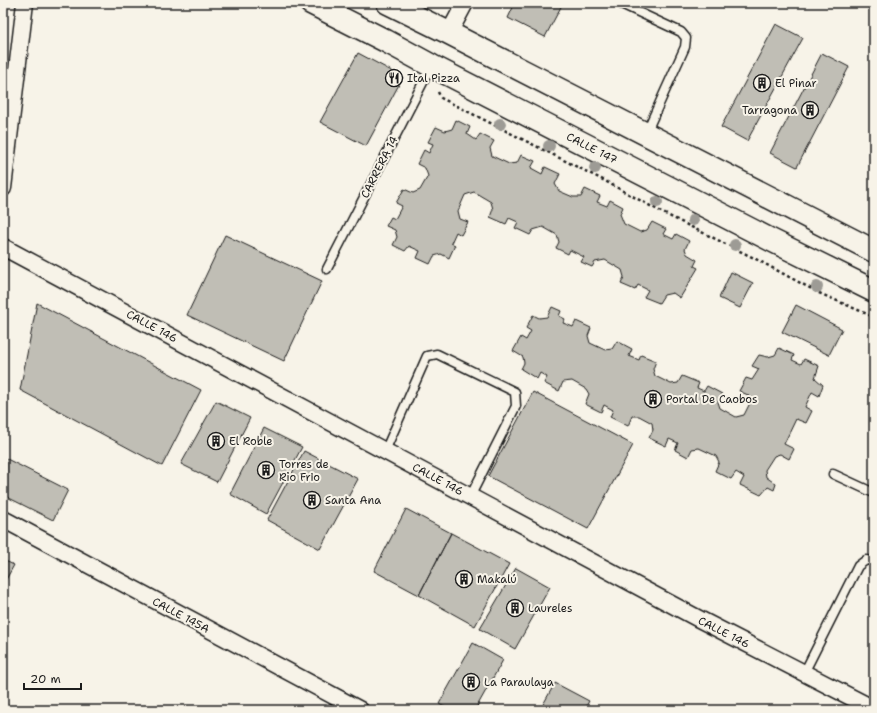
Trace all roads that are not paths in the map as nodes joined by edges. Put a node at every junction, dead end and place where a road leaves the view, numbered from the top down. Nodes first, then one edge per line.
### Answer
1 (25, 3) edge
2 (311, 3) edge
3 (388, 3) edge
4 (465, 3) edge
5 (620, 3) edge
6 (449, 33) junction
7 (432, 66) junction
8 (645, 134) junction
9 (3, 188) edge
10 (3, 247) edge
11 (874, 251) edge
12 (327, 269) dead end
13 (874, 292) edge
14 (385, 451) junction
15 (833, 474) dead end
16 (874, 494) edge
17 (470, 497) junction
18 (3, 519) edge
19 (874, 561) edge
20 (804, 673) junction
21 (360, 710) edge
22 (874, 710) edge

1 - 9 street
2 - 7 main road, CALLE 147
3 - 6 main road
4 - 6 street
5 - 8 lane
6 - 8 main road
7 - 12 lane, CARRERA 14
7 - 13 main road, CALLE 147
8 - 11 main road
10 - 14 street, CALLE 146
14 - 17 street, CALLE 146
14 - 17 lane
15 - 16 lane
17 - 20 street, CALLE 146
18 - 21 street, CALLE 145A
19 - 20 lane
20 - 22 street, CALLE 146

